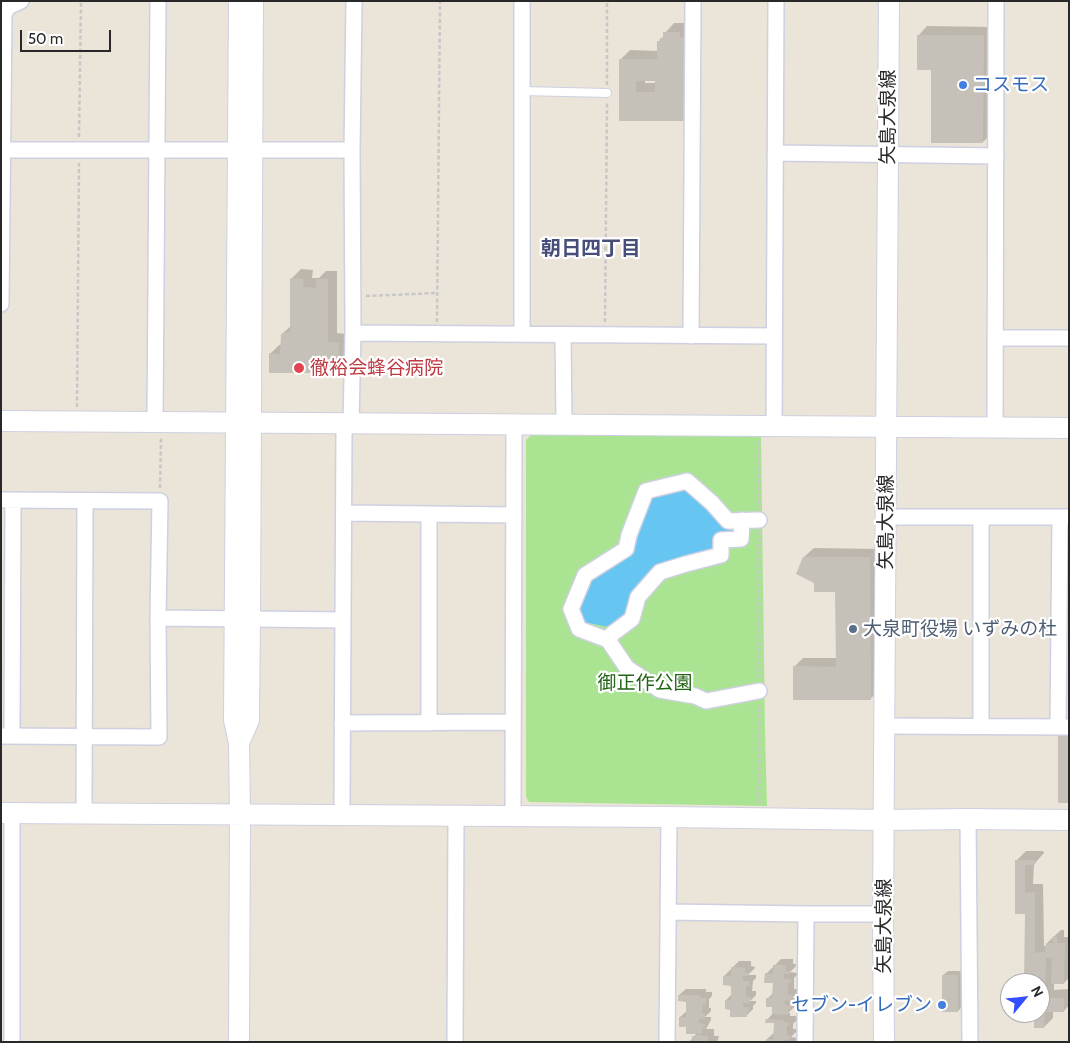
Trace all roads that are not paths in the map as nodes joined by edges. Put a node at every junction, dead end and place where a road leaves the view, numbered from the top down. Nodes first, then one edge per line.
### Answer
1 (21, 1) edge
2 (158, 1) edge
3 (239, 1) edge
4 (253, 1) edge
5 (354, 1) edge
6 (522, 1) edge
7 (693, 1) edge
8 (776, 1) edge
9 (889, 1) edge
10 (996, 1) edge
11 (522, 92) junction
12 (607, 93) road end
13 (2, 150) edge
14 (157, 150) junction
15 (245, 150) junction
16 (352, 150) junction
17 (775, 153) junction
18 (888, 154) junction
19 (996, 156) junction
20 (1, 304) edge
21 (353, 334) junction
22 (522, 334) junction
23 (563, 335) junction
24 (691, 336) junction
25 (774, 336) junction
26 (995, 338) junction
27 (1069, 338) edge
28 (1, 421) edge
29 (158, 422) junction
30 (244, 422) junction
31 (514, 424) junction
32 (564, 424) junction
33 (766, 426) junction
34 (887, 426) junction
35 (348, 427) junction
36 (994, 427) junction
37 (1069, 428) edge
38 (7, 500) edge
39 (84, 501) junction
40 (344, 513) junction
41 (429, 514) junction
42 (514, 515) junction
43 (886, 517) junction
44 (981, 517) junction
45 (1064, 517) edge
46 (742, 520) junction
47 (759, 520) road end
48 (158, 618) junction
49 (243, 618) junction
50 (343, 620) junction
51 (608, 640) junction
52 (759, 691) road end
53 (514, 722) junction
54 (342, 723) junction
55 (429, 723) junction
56 (885, 726) junction
57 (981, 726) junction
58 (1063, 727) edge
59 (6, 736) edge
60 (84, 736) junction
61 (342, 804) dead end
62 (7, 813) edge
63 (84, 814) junction
64 (240, 815) junction
65 (456, 816) junction
66 (514, 816) junction
67 (669, 817) junction
68 (968, 819) junction
69 (884, 820) junction
70 (1069, 820) edge
71 (669, 912) junction
72 (806, 914) junction
73 (884, 914) junction
74 (12, 1042) edge
75 (239, 1042) edge
76 (456, 1042) edge
77 (667, 1042) edge
78 (805, 1042) edge
79 (884, 1042) edge
80 (970, 1042) edge

1 - 13 street
2 - 14 street
3 - 15 street
4 - 15 street
5 - 16 street
6 - 11 street
7 - 24 street
8 - 17 street
9 - 18 street, 矢島大泉線
10 - 19 street
11 - 12 lane
11 - 22 street
13 - 14 street
13 - 20 street
14 - 15 street
14 - 29 street
15 - 16 street
15 - 30 street
16 - 21 street
17 - 18 street
17 - 25 street
18 - 19 street
18 - 34 street, 矢島大泉線
19 - 26 street
21 - 22 street
21 - 35 street
22 - 23 street
23 - 24 street
23 - 32 street
24 - 25 street
25 - 33 street
26 - 27 street
26 - 36 street
28 - 29 street
29 - 30 street
30 - 35 street
30 - 49 street
31 - 32 street
31 - 35 street
31 - 42 street
32 - 33 street
33 - 34 street
34 - 36 street
34 - 43 street, 矢島大泉線
35 - 40 street
36 - 37 street
38 - 39 street
38 - 59 street
39 - 48 street
39 - 60 street
40 - 41 street
40 - 50 street
41 - 42 street
41 - 55 street
42 - 53 street
43 - 44 street
43 - 56 street, 矢島大泉線
44 - 45 street
44 - 57 street
45 - 58 street
46 - 47 street
46 - 51 street
46 - 51 street
48 - 49 street
48 - 60 street
49 - 50 street
49 - 64 street
50 - 54 street
51 - 52 street
53 - 55 street
53 - 66 street
54 - 55 street
54 - 61 street
56 - 57 street
56 - 69 street, 矢島大泉線
57 - 58 street
59 - 60 street
60 - 63 street
62 - 63 street
62 - 74 street
63 - 64 street
64 - 65 street
64 - 75 street
65 - 66 street
65 - 76 street
66 - 67 street
67 - 69 street
67 - 71 street
68 - 69 street
68 - 70 street
68 - 80 street
69 - 73 street, 矢島大泉線
71 - 72 street
71 - 77 street
72 - 73 street
72 - 78 street
73 - 79 street, 矢島大泉線

